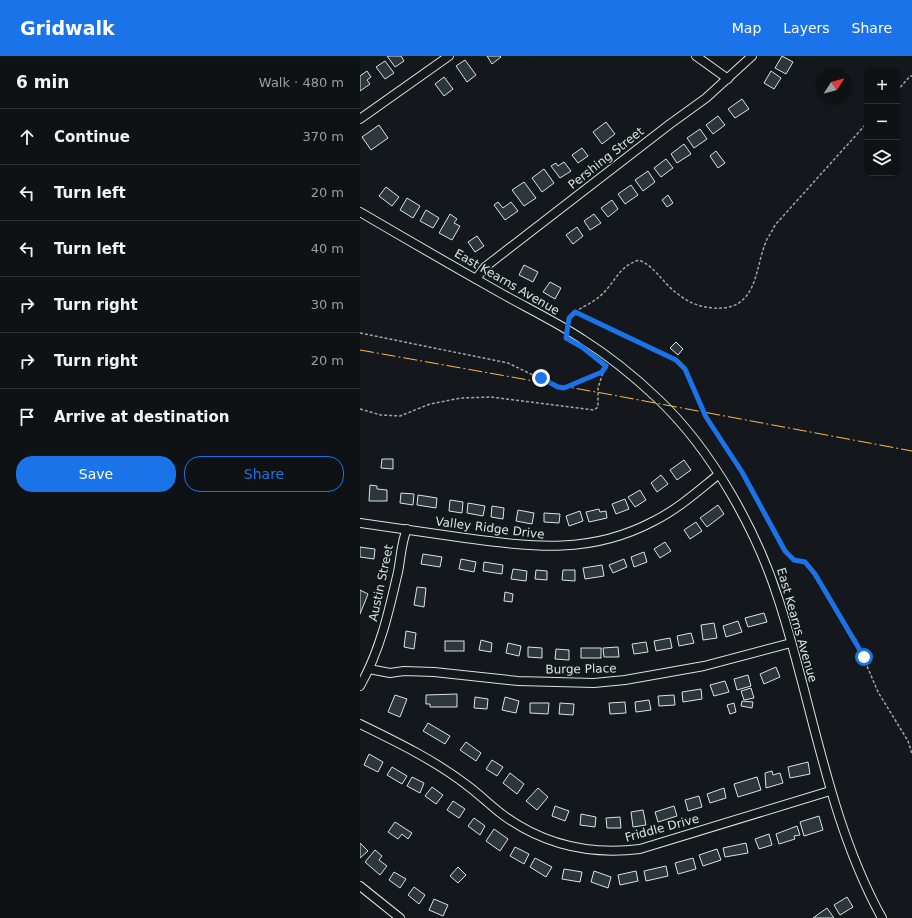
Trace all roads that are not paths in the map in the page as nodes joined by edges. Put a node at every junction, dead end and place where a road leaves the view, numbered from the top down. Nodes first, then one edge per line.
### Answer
1 (449, 56) edge
2 (696, 56) edge
3 (752, 56) edge
4 (728, 79) junction
5 (360, 119) edge
6 (360, 212) edge
7 (476, 279) junction
8 (718, 475) junction
9 (360, 523) edge
10 (407, 529) junction
11 (791, 643) junction
12 (369, 668) junction
13 (360, 686) edge
14 (360, 724) edge
15 (830, 791) junction
16 (360, 886) edge
17 (878, 917) edge
18 (400, 918) edge

1 - 5 street
2 - 4 street
3 - 4 street, Pershing Street
4 - 7 street, Pershing Street
6 - 7 street, East Kearns Avenue
7 - 8 street, East Kearns Avenue
8 - 10 street, Valley Ridge Drive
8 - 11 street, East Kearns Avenue
9 - 10 street, Valley Ridge Drive
10 - 12 street, Austin Street
11 - 12 street, Burge Place
11 - 15 street, East Kearns Avenue
12 - 13 street, Austin Street
14 - 15 street, Friddle Drive
15 - 17 street, East Kearns Avenue
16 - 18 street

